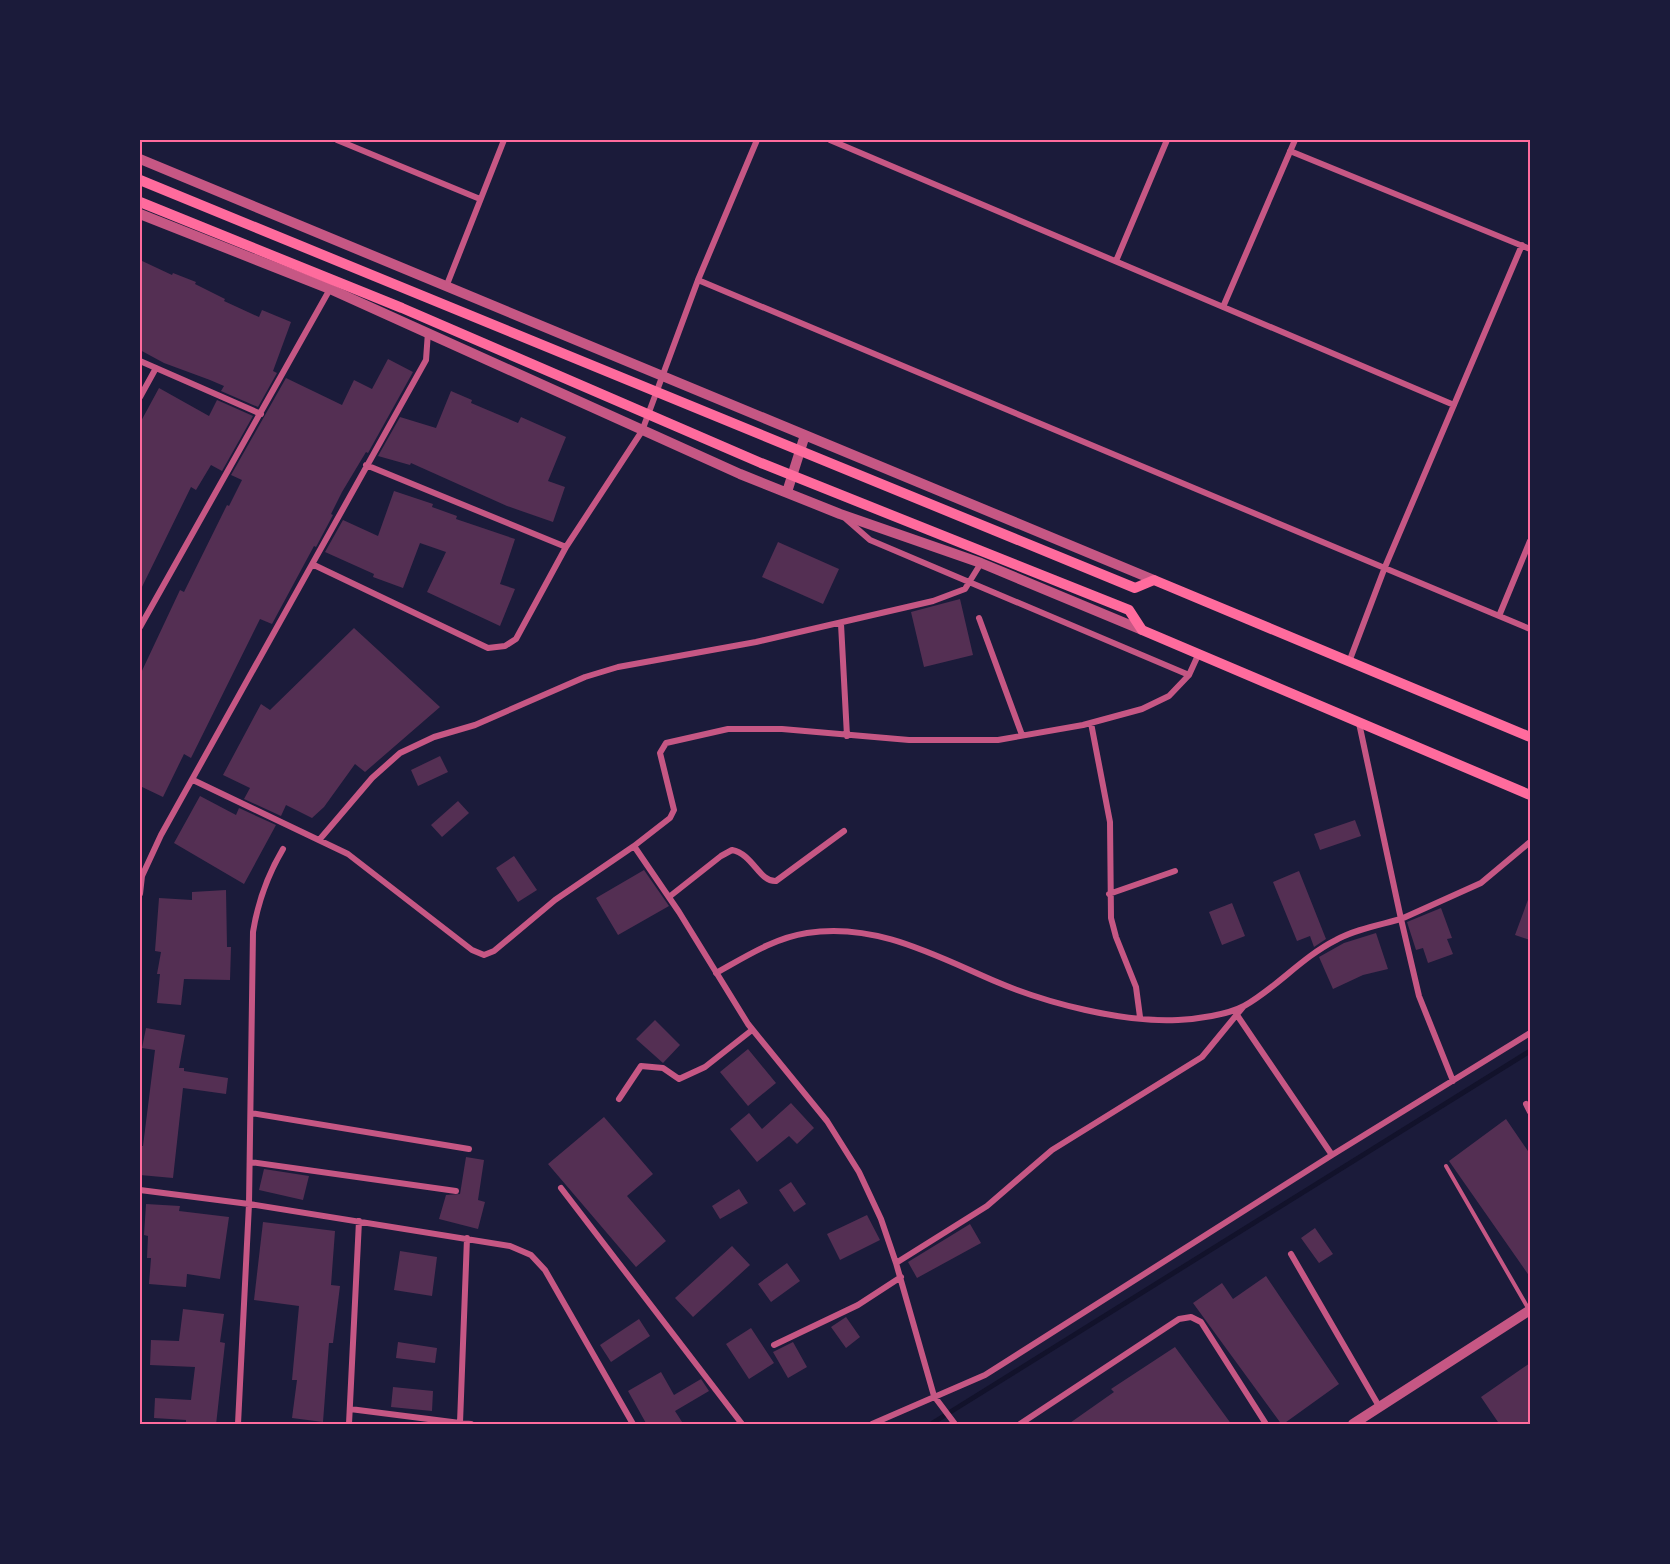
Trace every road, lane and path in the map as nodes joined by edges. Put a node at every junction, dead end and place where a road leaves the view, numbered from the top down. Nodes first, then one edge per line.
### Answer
1 (337, 140) edge
2 (504, 140) edge
3 (757, 140) edge
4 (830, 140) edge
5 (1167, 140) edge
6 (1295, 140) edge
7 (1290, 151) junction
8 (140, 159) edge
9 (140, 180) edge
10 (480, 199) junction
11 (140, 202) edge
12 (140, 214) edge
13 (1522, 245) junction
14 (1530, 249) edge
15 (1116, 261) junction
16 (698, 280) junction
17 (446, 287) junction
18 (330, 289) junction
19 (1223, 307) junction
20 (428, 332) junction
21 (140, 361) edge
22 (156, 368) junction
23 (661, 376) junction
24 (140, 397) edge
25 (1454, 405) junction
26 (261, 414) junction
27 (642, 431) junction
28 (805, 435) junction
29 (366, 465) junction
30 (787, 492) junction
31 (840, 514) junction
32 (1530, 541) edge
33 (566, 547) junction
34 (981, 563) junction
35 (314, 566) junction
36 (1385, 567) junction
37 (1154, 580) junction
38 (969, 584) junction
39 (1499, 616) junction
40 (978, 618) dead end
41 (841, 624) junction
42 (140, 627) edge
43 (1530, 629) edge
44 (1142, 630) junction
45 (1199, 653) junction
46 (1349, 662) junction
47 (1189, 675) junction
48 (1359, 719) junction
49 (1091, 723) junction
50 (1023, 735) junction
51 (847, 736) junction
52 (1530, 737) edge
53 (193, 780) junction
54 (1530, 795) edge
55 (844, 831) dead end
56 (320, 839) junction
57 (1530, 842) edge
58 (634, 846) junction
59 (283, 849) dead end
60 (1176, 871) dead end
61 (141, 875) edge
62 (140, 894) edge
63 (1109, 894) junction
64 (669, 897) junction
65 (1401, 919) junction
66 (716, 973) junction
67 (1243, 1006) junction
68 (1237, 1015) junction
69 (1140, 1017) junction
70 (752, 1030) junction
71 (1530, 1033) edge
72 (1453, 1081) junction
73 (619, 1099) dead end
74 (1526, 1104) dead end
75 (1530, 1112) edge
76 (251, 1113) junction
77 (469, 1149) dead end
78 (1332, 1155) junction
79 (250, 1162) junction
80 (1446, 1166) dead end
81 (561, 1188) dead end
82 (140, 1190) edge
83 (456, 1191) dead end
84 (249, 1204) junction
85 (359, 1221) junction
86 (467, 1238) junction
87 (1291, 1254) dead end
88 (896, 1263) junction
89 (901, 1277) junction
90 (1530, 1311) edge
91 (774, 1345) dead end
92 (934, 1396) junction
93 (1380, 1408) junction
94 (350, 1409) junction
95 (460, 1423) edge
96 (238, 1425) edge
97 (349, 1425) edge
98 (471, 1425) edge
99 (633, 1425) edge
100 (742, 1425) edge
101 (872, 1425) edge
102 (955, 1425) edge
103 (1020, 1425) edge
104 (1266, 1425) edge
105 (1353, 1425) edge

1 - 10 street
2 - 10 street
3 - 16 street
4 - 15 street
5 - 15 street
6 - 7 street
7 - 13 street
7 - 19 street
8 - 17 street
9 - 37 main road
10 - 17 street
11 - 44 main road
12 - 18 street
13 - 14 street
13 - 25 street
15 - 19 street
16 - 23 street
16 - 36 street
17 - 23 street
18 - 20 street
18 - 26 street
19 - 25 street
20 - 27 street
20 - 29 street
21 - 22 street
22 - 24 street
22 - 26 street
23 - 27 street
23 - 28 street
25 - 36 street
26 - 42 street
27 - 30 street
27 - 33 street
28 - 30 street
28 - 37 street
29 - 33 street
29 - 35 street
30 - 31 street
31 - 34 street
31 - 38 street
32 - 39 street
33 - 35 street
34 - 38 street
34 - 44 street
35 - 53 street
36 - 39 street
36 - 46 street
37 - 46 main road
38 - 41 street
38 - 47 street
39 - 43 street
40 - 50 street
41 - 51 street
41 - 56 street
44 - 45 main road
45 - 47 street
45 - 48 main road
46 - 52 main road
47 - 49 street
48 - 54 main road
48 - 65 street
49 - 50 street
49 - 63 street
50 - 51 street
51 - 58 street
53 - 56 street
53 - 61 street
55 - 64 street
56 - 58 street
57 - 65 street
58 - 64 street
59 - 76 street
60 - 63 street
61 - 62 street
63 - 69 street
64 - 66 street
65 - 67 street
65 - 72 street
66 - 69 street
66 - 70 street
67 - 68 street
67 - 69 street
68 - 78 street
68 - 88 street
70 - 73 street
70 - 88 street
71 - 72 street
72 - 78 street
74 - 75 street
76 - 77 street
76 - 79 street
78 - 92 street
79 - 83 street
79 - 84 street
80 - 90 lane
81 - 100 street
82 - 84 street
84 - 85 street
84 - 96 street
85 - 86 street
85 - 94 street
86 - 95 street
86 - 99 street
87 - 93 street
88 - 89 street
89 - 91 street
89 - 92 street
90 - 93 street
92 - 101 street
92 - 102 street
93 - 105 street
94 - 95 street
94 - 97 street
95 - 98 street
103 - 104 street

